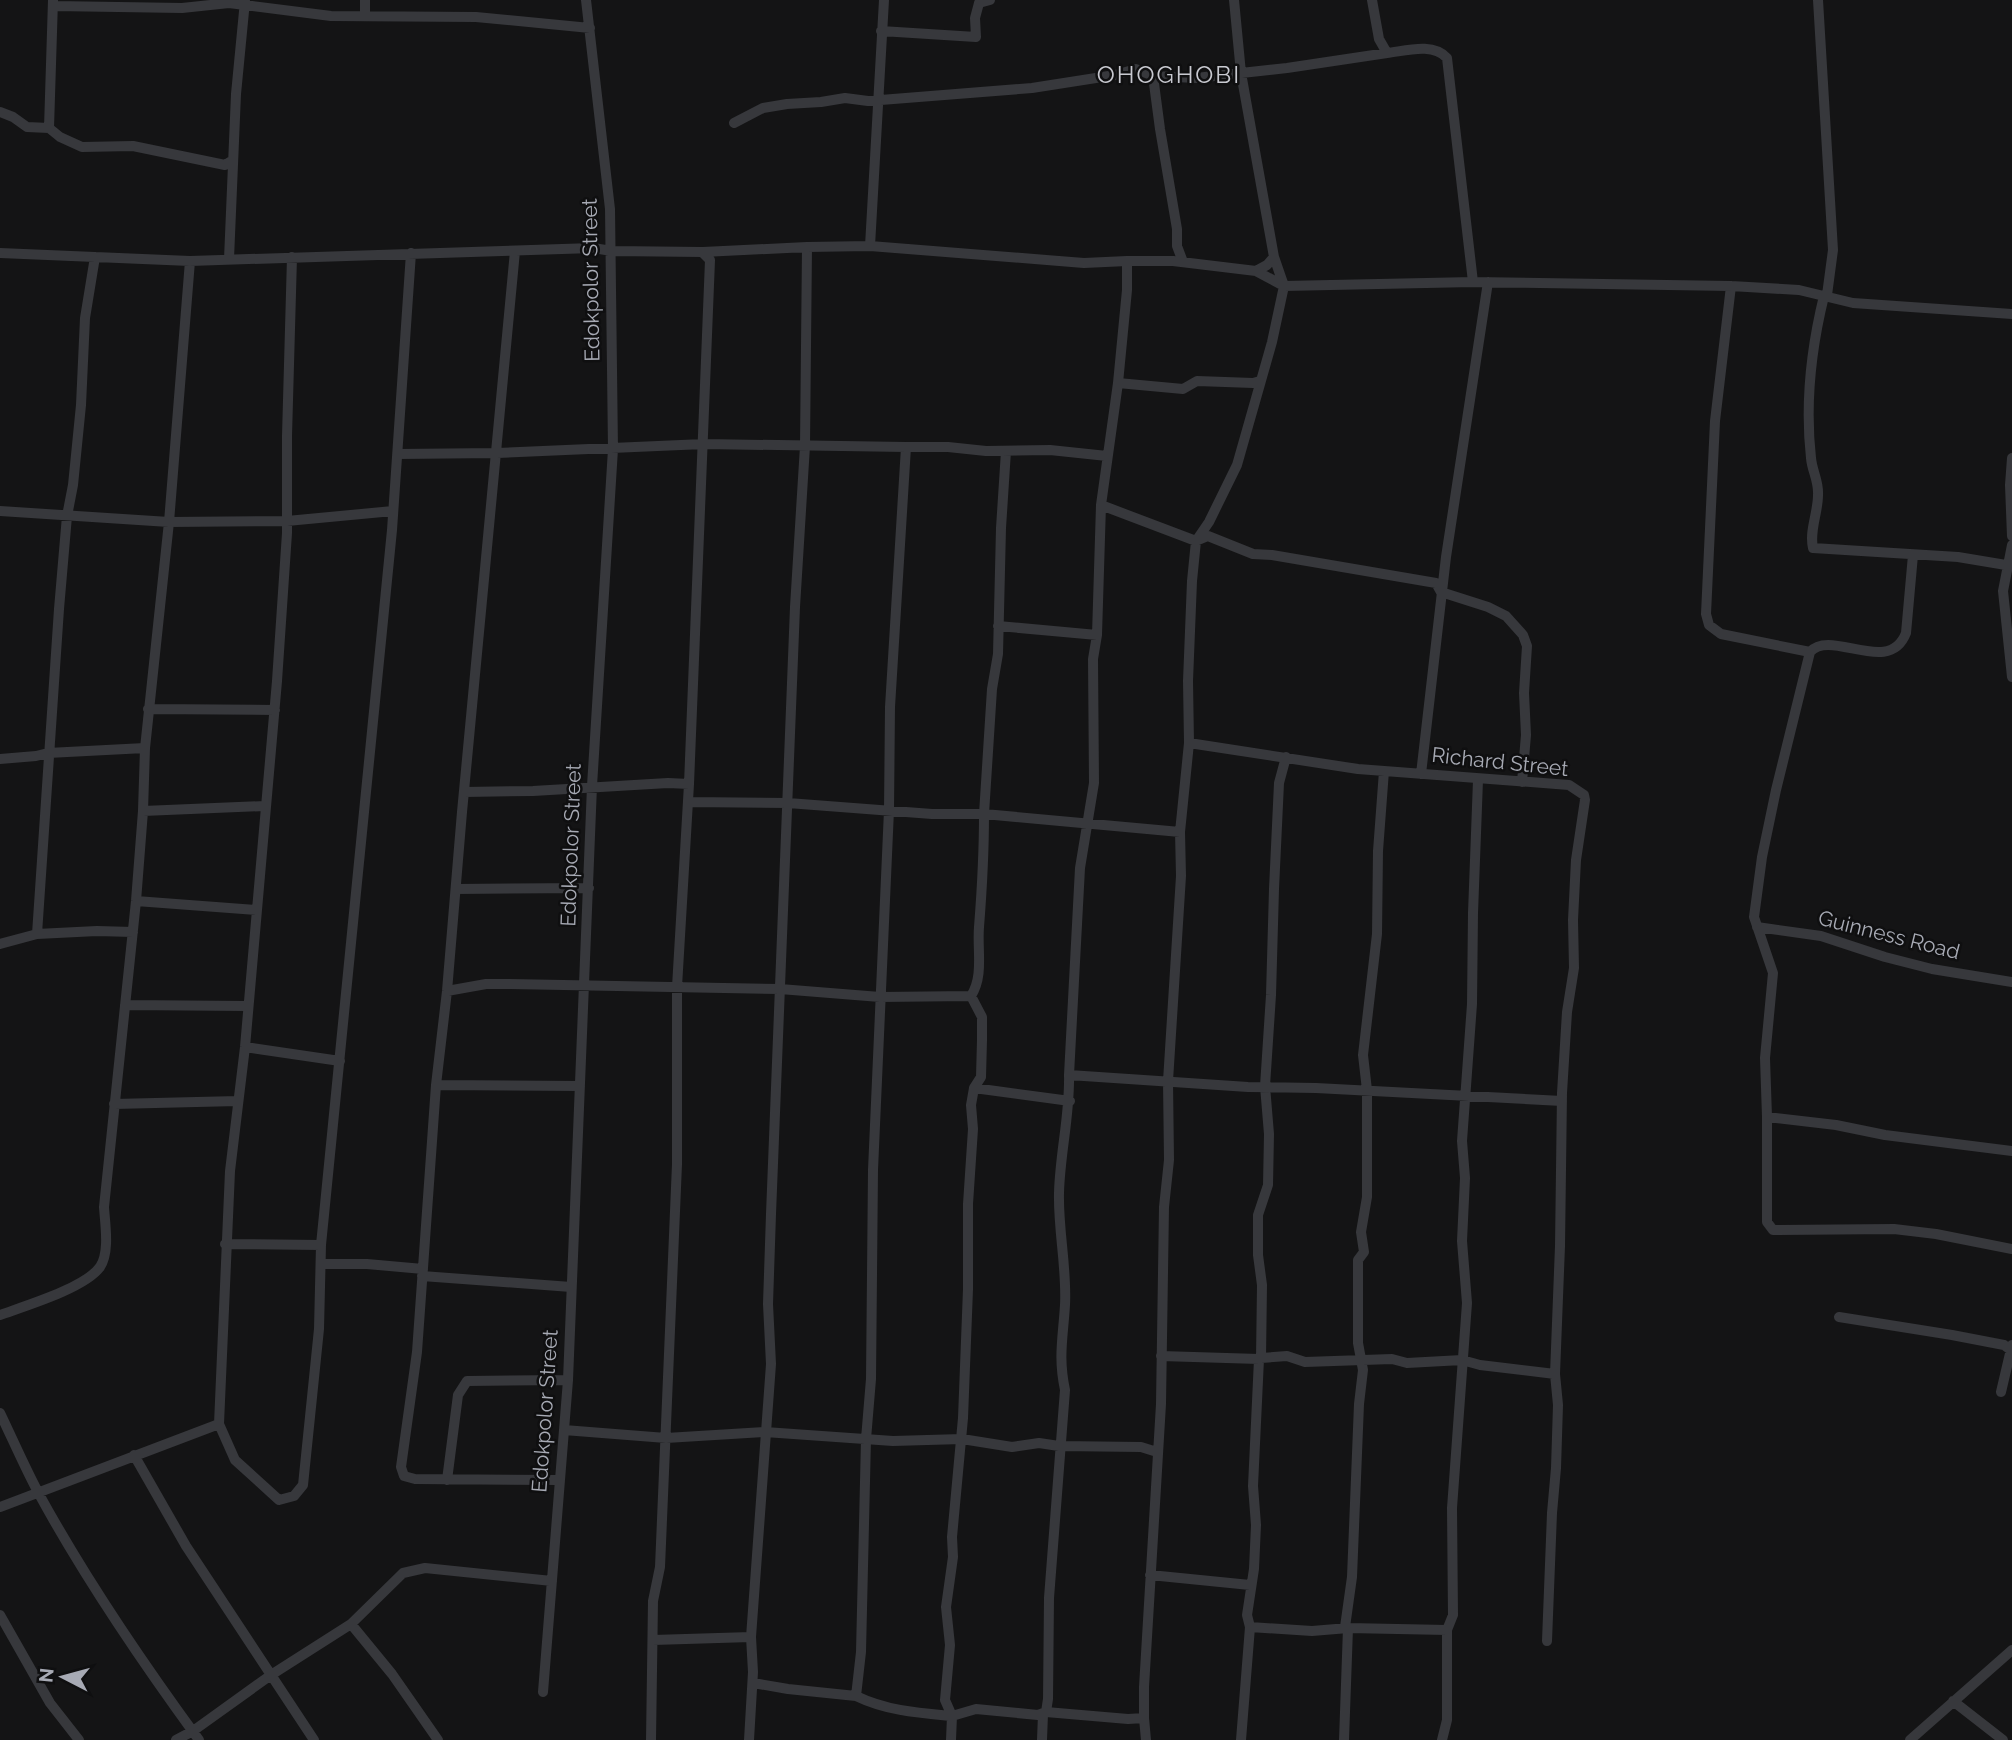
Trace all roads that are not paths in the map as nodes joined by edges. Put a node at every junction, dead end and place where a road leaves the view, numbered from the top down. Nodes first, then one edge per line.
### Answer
1 (365, 0) edge
2 (586, 0) edge
3 (884, 0) edge
4 (990, 0) edge
5 (1234, 0) edge
6 (1372, 0) edge
7 (1818, 0) edge
8 (53, 3) edge
9 (244, 3) edge
10 (365, 16) junction
11 (590, 28) junction
12 (881, 31) junction
13 (1387, 53) junction
14 (1241, 72) junction
15 (1153, 76) junction
16 (879, 100) junction
17 (0, 112) edge
18 (734, 123) dead end
19 (49, 128) junction
20 (233, 160) junction
21 (870, 246) junction
22 (807, 247) junction
23 (515, 251) junction
24 (612, 251) junction
25 (703, 252) junction
26 (0, 253) edge
27 (411, 253) junction
28 (95, 257) junction
29 (292, 257) junction
30 (1273, 257) junction
31 (229, 259) junction
32 (190, 261) junction
33 (1127, 261) junction
34 (1183, 262) junction
35 (1256, 271) junction
36 (1473, 282) junction
37 (1488, 282) junction
38 (1284, 286) junction
39 (1731, 286) junction
40 (1826, 296) junction
41 (2012, 314) edge
42 (1261, 380) junction
43 (1118, 383) junction
44 (704, 444) junction
45 (805, 446) junction
46 (906, 447) junction
47 (613, 449) junction
48 (1006, 451) junction
49 (497, 453) junction
50 (398, 454) junction
51 (1107, 456) junction
52 (2012, 458) edge
53 (1101, 505) junction
54 (0, 511) edge
55 (393, 511) junction
56 (67, 516) junction
57 (287, 521) junction
58 (169, 522) junction
59 (2012, 536) edge
60 (1196, 541) junction
61 (2012, 545) edge
62 (1913, 555) junction
63 (2006, 565) junction
64 (1441, 592) junction
65 (999, 626) junction
66 (1097, 635) junction
67 (1810, 652) junction
68 (2011, 677) edge
69 (148, 709) junction
70 (275, 710) junction
71 (1189, 743) junction
72 (145, 748) junction
73 (48, 752) junction
74 (1286, 757) junction
75 (0, 759) edge
76 (1384, 771) junction
77 (1420, 774) junction
78 (1478, 780) junction
79 (1522, 782) junction
80 (690, 784) junction
81 (592, 786) junction
82 (464, 792) junction
83 (688, 802) junction
84 (788, 803) junction
85 (265, 806) junction
86 (889, 810) junction
87 (143, 811) junction
88 (984, 814) junction
89 (1086, 822) junction
90 (1180, 832) junction
91 (589, 888) junction
92 (457, 890) junction
93 (136, 901) junction
94 (257, 910) junction
95 (1757, 928) junction
96 (133, 932) junction
97 (37, 934) junction
98 (0, 944) edge
99 (2012, 982) edge
100 (585, 986) junction
101 (677, 987) junction
102 (780, 989) junction
103 (447, 990) junction
104 (971, 996) junction
105 (880, 997) junction
106 (125, 1005) junction
107 (247, 1006) junction
108 (245, 1046) junction
109 (340, 1061) junction
110 (1069, 1076) junction
111 (1168, 1081) junction
112 (436, 1085) junction
113 (580, 1086) junction
114 (1265, 1086) junction
115 (974, 1088) junction
116 (1367, 1090) junction
117 (1464, 1096) junction
118 (238, 1101) junction
119 (1070, 1101) junction
120 (1562, 1101) junction
121 (114, 1104) junction
122 (1768, 1117) junction
123 (2012, 1151) edge
124 (225, 1244) junction
125 (321, 1245) junction
126 (2012, 1249) edge
127 (321, 1264) junction
128 (422, 1273) junction
129 (571, 1287) junction
130 (0, 1315) edge
131 (1839, 1317) dead end
132 (2012, 1349) edge
133 (1161, 1356) junction
134 (1260, 1359) junction
135 (1362, 1360) junction
136 (1462, 1360) junction
137 (1555, 1374) junction
138 (568, 1380) junction
139 (2001, 1392) dead end
140 (0, 1413) edge
141 (219, 1424) junction
142 (564, 1430) junction
143 (765, 1432) junction
144 (666, 1438) junction
145 (866, 1439) junction
146 (962, 1439) junction
147 (1059, 1446) junction
148 (1157, 1452) junction
149 (134, 1455) junction
150 (447, 1480) junction
151 (560, 1480) junction
152 (39, 1494) junction
153 (0, 1507) edge
154 (1150, 1575) junction
155 (552, 1581) junction
156 (1250, 1585) junction
157 (0, 1615) edge
158 (351, 1624) junction
159 (1250, 1627) junction
160 (1346, 1627) junction
161 (1447, 1630) junction
162 (751, 1637) junction
163 (653, 1640) junction
164 (1547, 1641) dead end
165 (2012, 1650) edge
166 (271, 1675) junction
167 (753, 1683) junction
168 (543, 1692) dead end
169 (856, 1696) junction
170 (1953, 1700) junction
171 (1044, 1713) junction
172 (953, 1716) junction
173 (1144, 1718) junction
174 (193, 1731) junction
175 (79, 1740) edge
176 (176, 1740) edge
177 (200, 1740) edge
178 (314, 1740) edge
179 (438, 1740) edge
180 (651, 1740) edge
181 (749, 1740) edge
182 (951, 1740) edge
183 (1042, 1740) edge
184 (1146, 1740) edge
185 (1241, 1740) edge
186 (1344, 1740) edge
187 (1442, 1740) edge
188 (1910, 1740) edge
189 (2003, 1740) edge

1 - 10 street
2 - 11 street, Edokpolor Street
3 - 12 street
4 - 12 street
5 - 14 street
6 - 13 street
7 - 40 street
8 - 9 street
8 - 19 street
9 - 10 street
9 - 20 street
10 - 11 street
11 - 24 street, Edokpolor Street
12 - 16 street
13 - 14 street
13 - 36 street
14 - 15 street
14 - 30 street
15 - 16 street
15 - 34 street
16 - 18 street
16 - 21 street
17 - 19 street
19 - 20 street
20 - 31 street
21 - 22 street
21 - 33 street
22 - 25 street
22 - 45 street
23 - 24 street
23 - 27 street
23 - 49 street
24 - 25 street
24 - 47 street, Edokpolor Street
25 - 44 street
26 - 28 street
27 - 29 street
27 - 50 street
28 - 32 street
28 - 56 street
29 - 31 street
29 - 57 street
30 - 35 street
30 - 38 street
31 - 32 street
32 - 58 street
33 - 34 street
33 - 43 street
34 - 35 street
35 - 38 street
36 - 37 street
36 - 38 street
37 - 39 street
37 - 64 street
38 - 42 street
39 - 40 street
39 - 67 street
40 - 41 street
40 - 62 street
42 - 43 street
42 - 60 street
43 - 51 street
44 - 45 street
44 - 47 street
44 - 80 street
45 - 46 street
45 - 84 street
46 - 48 street
46 - 86 street
47 - 49 street
47 - 81 street, Edokpolor Street
48 - 51 street
48 - 65 street
49 - 50 street
49 - 82 street
50 - 55 street
51 - 53 street
52 - 59 street
53 - 60 street
53 - 66 street
54 - 56 street
55 - 57 street
55 - 109 street
56 - 58 street
56 - 73 street
57 - 58 street
57 - 70 street
58 - 69 street
60 - 64 street
60 - 71 street
61 - 63 street
62 - 63 street
62 - 67 street
63 - 68 street
64 - 77 street
64 - 79 street
65 - 66 street
65 - 88 street
66 - 89 street
67 - 95 street
69 - 70 street
69 - 72 street
70 - 85 street
71 - 74 street, Richard Street
71 - 90 street
72 - 73 street
72 - 87 street
73 - 75 street
73 - 97 street
74 - 76 street, Richard Street
74 - 114 street
76 - 77 street, Richard Street
76 - 116 street
77 - 78 street, Richard Street
78 - 79 street, Richard Street
78 - 117 street
79 - 120 street, Richard Street
80 - 81 street
80 - 83 street
81 - 82 street
81 - 91 street, Edokpolor Street
82 - 92 street
83 - 84 street
83 - 101 street
84 - 86 street
84 - 102 street
85 - 87 street
85 - 94 street
86 - 88 street
86 - 105 street
87 - 93 street
88 - 89 street
88 - 104 street
89 - 90 street
89 - 110 street
90 - 111 street
91 - 92 street
91 - 100 street, Edokpolor Street
92 - 103 street
93 - 94 street
93 - 96 street
94 - 107 street
95 - 99 street, Guinness Road
95 - 122 street
96 - 97 street
96 - 106 street
97 - 98 street
100 - 101 street
100 - 103 street
100 - 113 street, Edokpolor Street
101 - 102 street
101 - 144 street
102 - 105 street
102 - 143 street
103 - 112 street
104 - 105 street
104 - 115 street
105 - 145 street
106 - 107 street
106 - 121 street
107 - 108 street
108 - 109 street
108 - 118 street
109 - 125 street
110 - 111 street
110 - 119 street
111 - 114 street
111 - 133 street
112 - 113 street
112 - 128 street
113 - 129 street, Edokpolor Street
114 - 116 street
114 - 134 street
115 - 119 street
115 - 146 street
116 - 117 street
116 - 135 street
117 - 120 street
117 - 136 street
118 - 121 street
118 - 124 street
119 - 147 street
120 - 137 street
121 - 130 street
122 - 123 street
122 - 126 street
124 - 125 street
124 - 141 street
125 - 127 street
127 - 128 street
127 - 141 street
128 - 129 street
128 - 150 street
129 - 138 street, Edokpolor Street
131 - 132 street
132 - 139 street
133 - 134 street
133 - 148 street
134 - 135 street
134 - 156 street
135 - 136 street
135 - 160 street
136 - 137 street
136 - 161 street
137 - 164 street
138 - 142 street, Edokpolor Street
138 - 150 street
140 - 152 street
141 - 149 street
142 - 144 street
142 - 151 street, Edokpolor Street
143 - 144 street
143 - 145 street
143 - 162 street
144 - 163 street
145 - 146 street
145 - 169 street
146 - 147 street
146 - 172 street
147 - 148 street
147 - 171 street
148 - 154 street
149 - 152 street
149 - 166 street
150 - 151 street
151 - 155 street, Edokpolor Street
152 - 153 street
152 - 174 street
154 - 156 street
154 - 173 street
155 - 158 street
155 - 168 street, Edokpolor Street
156 - 159 street
157 - 175 street
158 - 166 street
158 - 179 street
159 - 160 street
159 - 185 street
160 - 161 street
160 - 186 street
161 - 187 street
162 - 163 street
162 - 167 street
163 - 180 street
165 - 170 street
166 - 174 street
166 - 178 street
167 - 169 street
167 - 181 street
169 - 172 street
170 - 188 street
170 - 189 street
171 - 172 street
171 - 173 street
171 - 183 street
172 - 182 street
173 - 184 street
174 - 176 street
174 - 177 street

